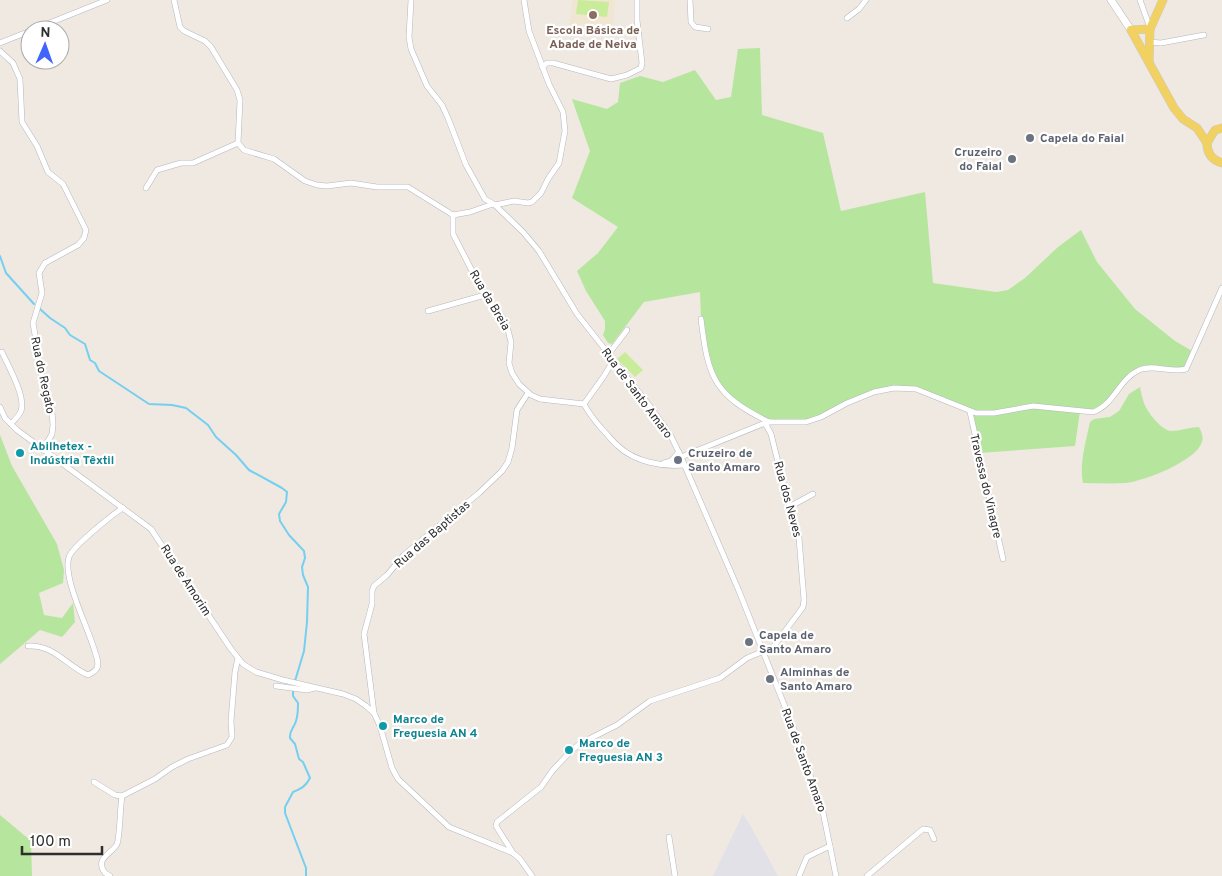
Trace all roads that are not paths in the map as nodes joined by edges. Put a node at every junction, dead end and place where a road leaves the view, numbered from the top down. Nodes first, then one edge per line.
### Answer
1 (107, 0) edge
2 (174, 0) edge
3 (411, 0) edge
4 (524, 0) edge
5 (637, 0) edge
6 (690, 0) edge
7 (866, 0) edge
8 (1111, 0) edge
9 (1140, 0) edge
10 (1163, 0) edge
11 (847, 18) dead end
12 (56, 20) edge
13 (708, 29) dead end
14 (1131, 30) junction
15 (20, 35) edge
16 (1204, 35) dead end
17 (1150, 36) junction
18 (1138, 42) junction
19 (0, 43) edge
20 (0, 51) edge
21 (1149, 62) junction
22 (542, 67) junction
23 (1197, 128) junction
24 (1218, 129) edge
25 (238, 143) junction
26 (1207, 143) junction
27 (1222, 163) edge
28 (146, 188) dead end
29 (494, 205) junction
30 (453, 215) junction
31 (1222, 288) edge
32 (485, 295) junction
33 (428, 311) dead end
34 (701, 319) dead end
35 (627, 330) dead end
36 (2, 352) dead end
37 (608, 355) junction
38 (613, 361) junction
39 (528, 393) junction
40 (584, 404) junction
41 (0, 407) edge
42 (970, 412) junction
43 (767, 423) junction
44 (11, 424) junction
45 (43, 450) junction
46 (680, 454) junction
47 (659, 464) junction
48 (684, 465) junction
49 (813, 494) dead end
50 (789, 507) junction
51 (123, 508) junction
52 (1003, 559) dead end
53 (28, 646) dead end
54 (764, 651) junction
55 (238, 658) junction
56 (276, 686) dead end
57 (316, 687) junction
58 (374, 713) junction
59 (94, 782) dead end
60 (122, 796) junction
61 (669, 837) dead end
62 (934, 839) dead end
63 (830, 846) junction
64 (513, 853) junction
65 (110, 876) edge
66 (532, 876) edge
67 (675, 876) edge
68 (800, 876) edge
69 (836, 876) edge
70 (867, 876) edge

1 - 12 street
2 - 25 street
3 - 29 street, Rua de Santo Amaro
4 - 22 street
5 - 22 street
6 - 13 street
7 - 11 street
8 - 14 main road
9 - 17 street
10 - 17 main road
14 - 17 main road
14 - 18 main road
15 - 19 street
16 - 17 street
17 - 18 main road
17 - 21 main road
18 - 21 main road
20 - 45 street, Rua do Regato
21 - 23 main road
22 - 29 street
23 - 24 main road
23 - 26 main road
24 - 26 main road
25 - 28 street
25 - 30 street
26 - 27 main road
29 - 30 street
29 - 37 street, Rua de Santo Amaro
30 - 32 street, Rua da Breia
31 - 42 street
32 - 33 street
32 - 39 street, Rua da Breia
34 - 43 street
35 - 37 street
36 - 44 street
37 - 38 street, Rua de Santo Amaro
38 - 40 street
38 - 46 street, Rua de Santo Amaro
39 - 40 street
39 - 58 street, Rua das Baptistas
40 - 47 street
41 - 44 street, Rua de Amorim
42 - 43 street
42 - 52 street, Travessa do Vinagre
43 - 46 street
43 - 50 street, Rua dos Neves
44 - 45 street, Rua de Amorim
45 - 51 street, Rua de Amorim
46 - 47 street
46 - 48 street, Rua de Santo Amaro
47 - 48 street
48 - 54 street, Rua de Santo Amaro
49 - 50 street
50 - 54 street, Rua dos Neves
51 - 53 street
51 - 55 street, Rua de Amorim
54 - 63 street, Rua de Santo Amaro
54 - 64 street, Rua dos Neves
55 - 57 street, Rua de Amorim
55 - 60 street
56 - 57 street
57 - 58 street, Rua de Amorim
58 - 64 street, Rua de Amorim
59 - 60 street
60 - 65 street
61 - 67 street
62 - 70 street
63 - 68 street
63 - 69 street, Rua de Santo Amaro
64 - 66 street

